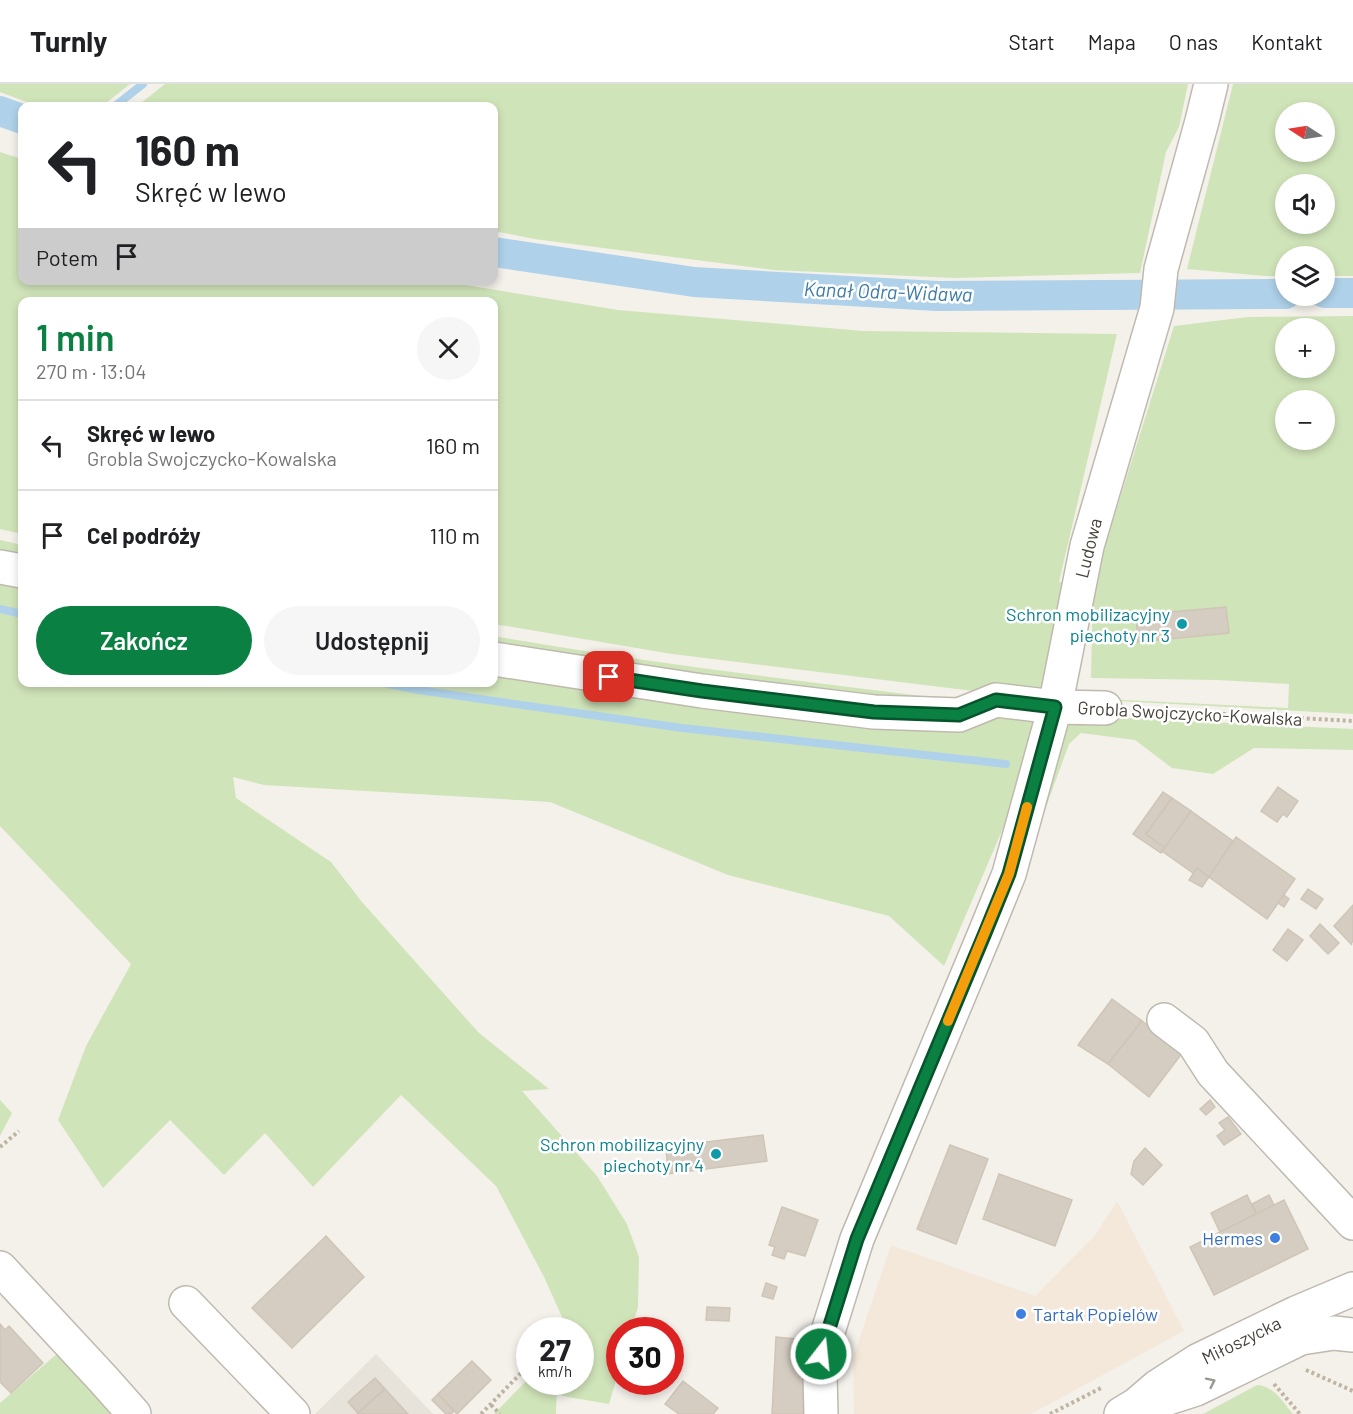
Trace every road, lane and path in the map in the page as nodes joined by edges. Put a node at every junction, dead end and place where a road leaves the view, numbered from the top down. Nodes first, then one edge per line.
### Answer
1 (1211, 84) edge
2 (0, 567) edge
3 (18, 570) edge
4 (498, 660) edge
5 (1055, 707) junction
6 (1105, 708) joint
7 (1353, 721) edge
8 (1164, 1020) dead end
9 (19, 1131) dead end
10 (0, 1147) edge
11 (1353, 1223) edge
12 (0, 1268) edge
13 (1353, 1289) edge
14 (186, 1303) dead end
15 (1353, 1335) edge
16 (1300, 1368) dead end
17 (516, 1379) edge
18 (1271, 1381) dead end
19 (1353, 1391) edge
20 (491, 1405) junction
21 (1129, 1410) edge
22 (134, 1414) edge
23 (293, 1414) edge
24 (481, 1414) edge
25 (500, 1414) edge
26 (820, 1414) edge
27 (1300, 1414) edge

1 - 5 street, Ludowa
2 - 3 street
4 - 5 street, Grobla Swojczycko-Kowalska
5 - 6 street, Grobla Swojczycko-Kowalska
5 - 26 street, Ludowa
6 - 7 path, Grobla Swojczycko-Kowalska
8 - 11 street
9 - 10 path
12 - 22 street
13 - 21 street, Miłoszycka
14 - 23 street
21 -> 15 street, Miłoszycka
16 - 19 path
17 - 20 path
18 - 27 path
20 - 24 path
20 - 25 path

